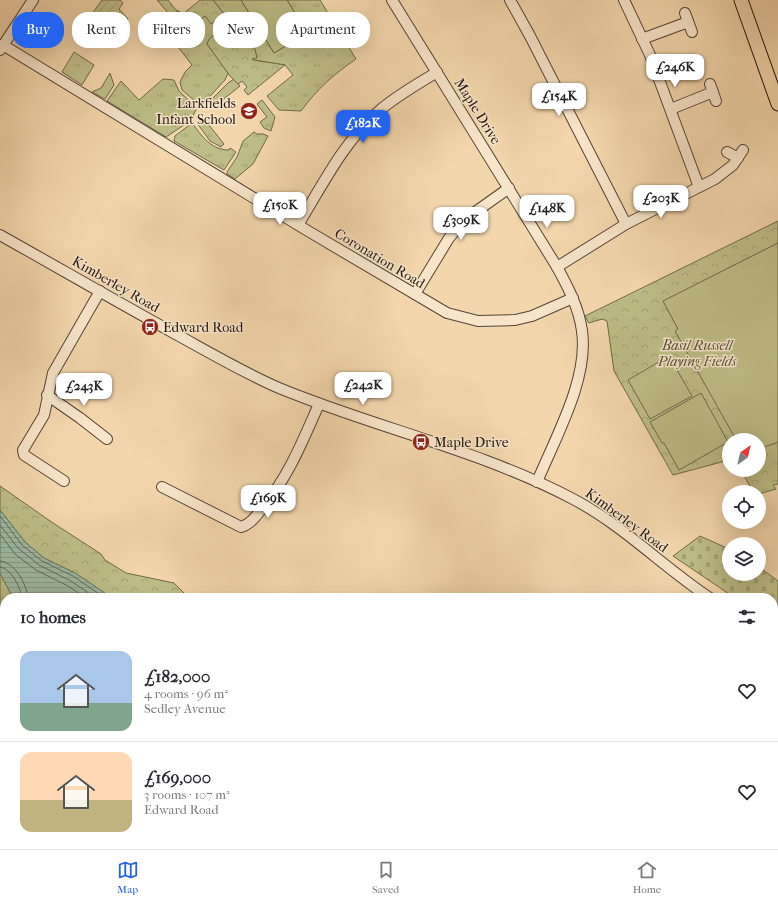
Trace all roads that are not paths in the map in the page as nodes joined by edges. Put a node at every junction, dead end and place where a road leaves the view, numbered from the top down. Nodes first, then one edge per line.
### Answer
1 (33, 0) edge
2 (392, 0) edge
3 (510, 0) edge
4 (624, 0) edge
5 (741, 0) edge
6 (688, 22) dead end
7 (642, 39) junction
8 (2, 47) edge
9 (437, 72) junction
10 (713, 92) dead end
11 (778, 104) edge
12 (671, 109) junction
13 (727, 152) dead end
14 (699, 187) junction
15 (509, 188) junction
16 (626, 224) junction
17 (298, 225) junction
18 (0, 235) edge
19 (557, 267) junction
20 (100, 291) junction
21 (415, 294) junction
22 (573, 298) junction
23 (47, 395) junction
24 (319, 404) junction
25 (107, 439) dead end
26 (64, 481) dead end
27 (537, 482) junction
28 (162, 486) dead end
29 (703, 593) edge

1 - 8 street
2 - 9 street, Maple Drive
3 - 16 street
4 - 7 street
5 - 11 main road
6 - 7 street
7 - 12 street
8 - 17 street, Coronation Road
9 - 15 street, Maple Drive
9 - 17 street
10 - 12 street
12 - 14 street
13 - 14 street
14 - 16 street
15 - 19 street, Maple Drive
15 - 21 street
16 - 19 street
17 - 21 street, Coronation Road
18 - 20 street, Kimberley Road
19 - 22 street, Maple Drive
20 - 23 street
20 - 24 street, Kimberley Road
21 - 22 street, Coronation Road
22 - 27 street, Maple Drive
23 - 25 street
23 - 26 street
24 - 27 street, Kimberley Road
24 - 28 street
27 - 29 street, Kimberley Road

